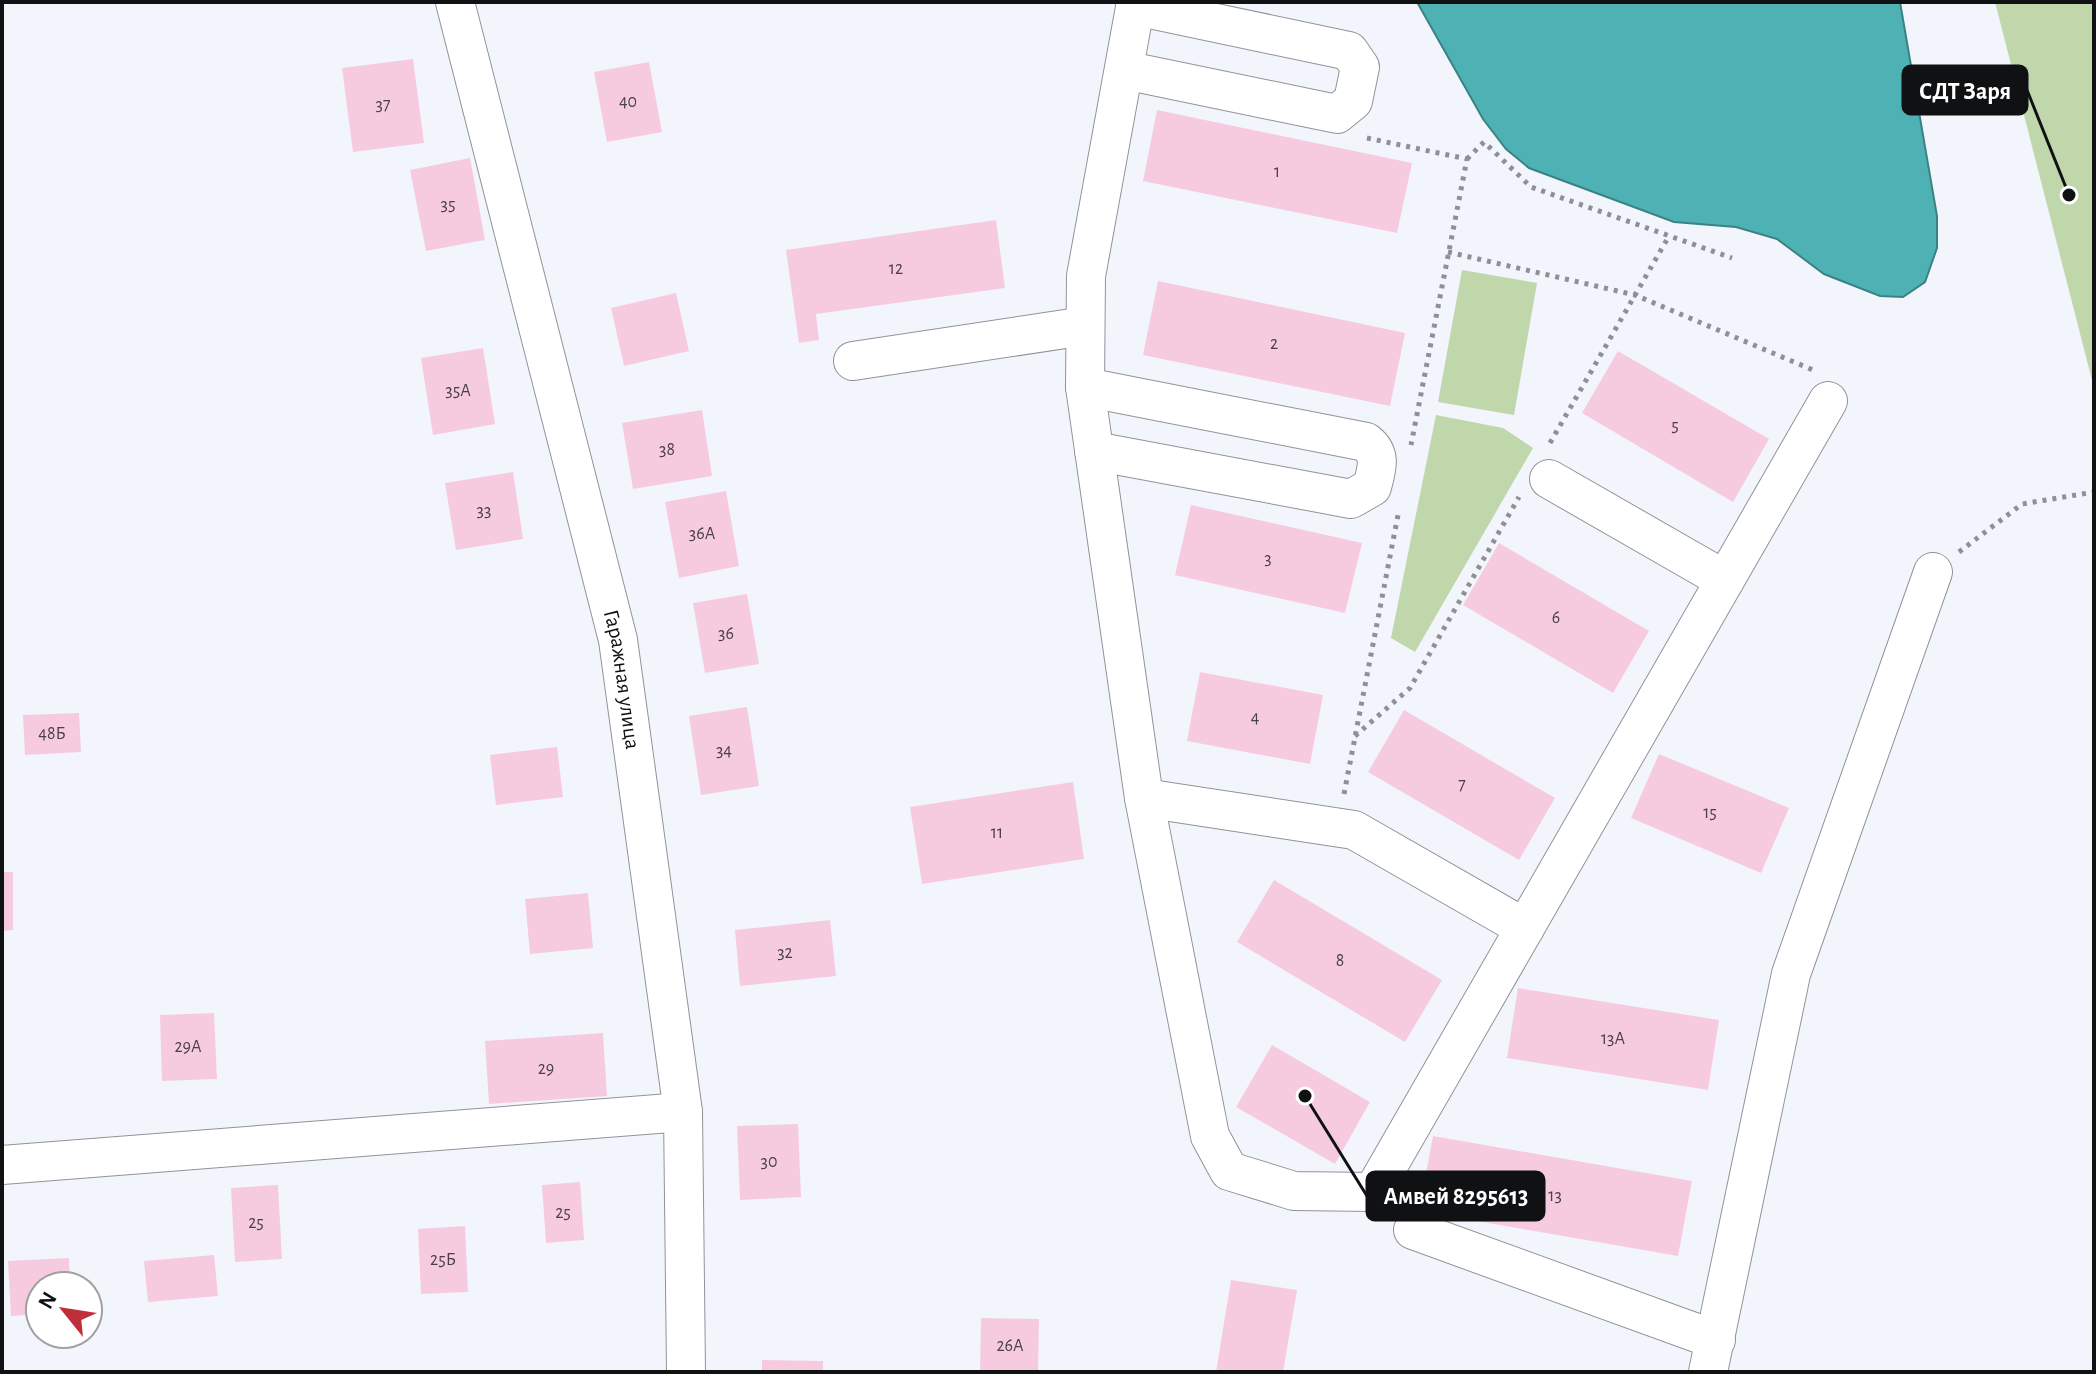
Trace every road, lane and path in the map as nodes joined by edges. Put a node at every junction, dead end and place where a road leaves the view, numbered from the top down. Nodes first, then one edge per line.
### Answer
1 (455, 2) edge
2 (1136, 4) edge
3 (1124, 70) junction
4 (1362, 137) dead end
5 (1467, 159) junction
6 (1448, 252) junction
7 (1732, 258) dead end
8 (1085, 326) junction
9 (853, 361) dead end
10 (1085, 387) junction
11 (1828, 401) joint
12 (1410, 450) dead end
13 (1094, 451) junction
14 (1549, 479) dead end
15 (2094, 492) edge
16 (1402, 495) dead end
17 (1380, 523) dead end
18 (1396, 525) junction
19 (1933, 572) joint
20 (1725, 580) junction
21 (1144, 798) junction
22 (1337, 804) junction
23 (1525, 928) junction
24 (683, 1112) junction
25 (2, 1165) edge
26 (1413, 1230) dead end
27 (1712, 1356) edge
28 (686, 1372) edge

1 - 24 street, Гаражная улица
2 - 3 street
2 - 3 street
3 - 8 street
4 - 5 path
5 - 6 path
5 - 7 path
6 - 11 path
6 - 12 path
8 - 9 street
8 - 10 street
10 - 13 street
10 - 13 street
11 - 20 street
13 - 21 street
14 - 20 street
15 - 19 path
16 - 18 path
17 - 18 path
18 - 22 path
19 - 27 street
20 - 23 street
21 - 22 street
21 - 23 street
22 - 23 street
24 - 25 street
24 - 28 street, Гаражная улица
26 - 27 street

